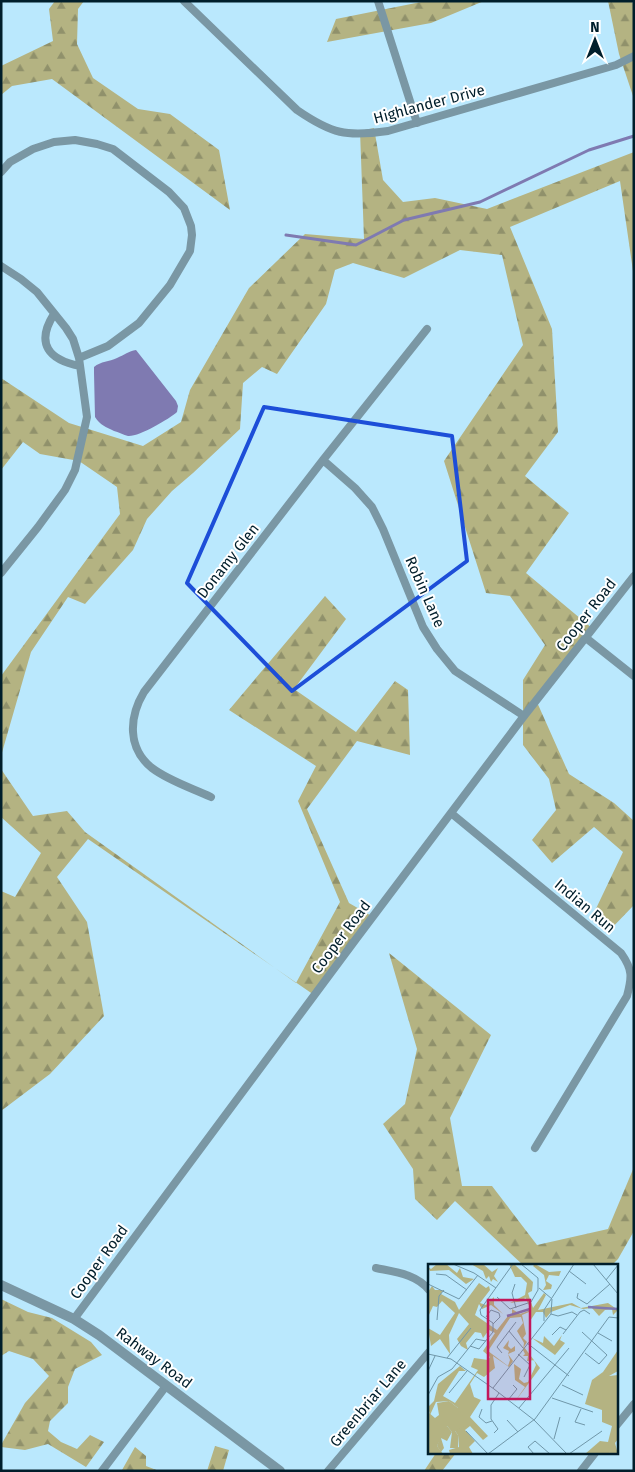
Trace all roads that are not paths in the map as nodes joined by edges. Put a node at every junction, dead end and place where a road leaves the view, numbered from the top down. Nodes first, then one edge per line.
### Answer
1 (184, 1) edge
2 (378, 1) edge
3 (634, 56) edge
4 (417, 123) junction
5 (1, 172) edge
6 (1, 266) edge
7 (54, 314) junction
8 (426, 329) dead end
9 (79, 362) junction
10 (323, 460) junction
11 (1, 573) edge
12 (634, 576) edge
13 (586, 638) junction
14 (634, 676) edge
15 (524, 716) junction
16 (211, 797) dead end
17 (451, 813) junction
18 (535, 1148) dead end
19 (376, 1268) dead end
20 (1, 1285) edge
21 (428, 1289) edge
22 (74, 1319) junction
23 (428, 1353) edge
24 (166, 1386) junction
25 (634, 1404) edge
26 (618, 1424) edge
27 (594, 1454) edge
28 (102, 1471) edge
29 (280, 1471) edge
30 (328, 1471) edge
31 (581, 1471) edge

1 - 4 street, Highlander Drive
2 - 4 street
3 - 4 street, Highlander Drive
5 - 9 street
6 - 7 street
7 - 9 street
7 - 9 street
8 - 10 street, Donamy Glen
9 - 11 street
10 - 15 street, Robin Lane
10 - 16 street, Donamy Glen
12 - 13 street, Cooper Road
13 - 14 street
13 - 15 street, Cooper Road
15 - 17 street, Cooper Road
17 - 18 street, Indian Run
17 - 22 street, Cooper Road
19 - 21 street
20 - 22 street, Rahway Road
22 - 24 street, Rahway Road
23 - 30 street, Greenbriar Lane
24 - 28 street
24 - 29 street, Rahway Road
25 - 26 street
27 - 31 street

